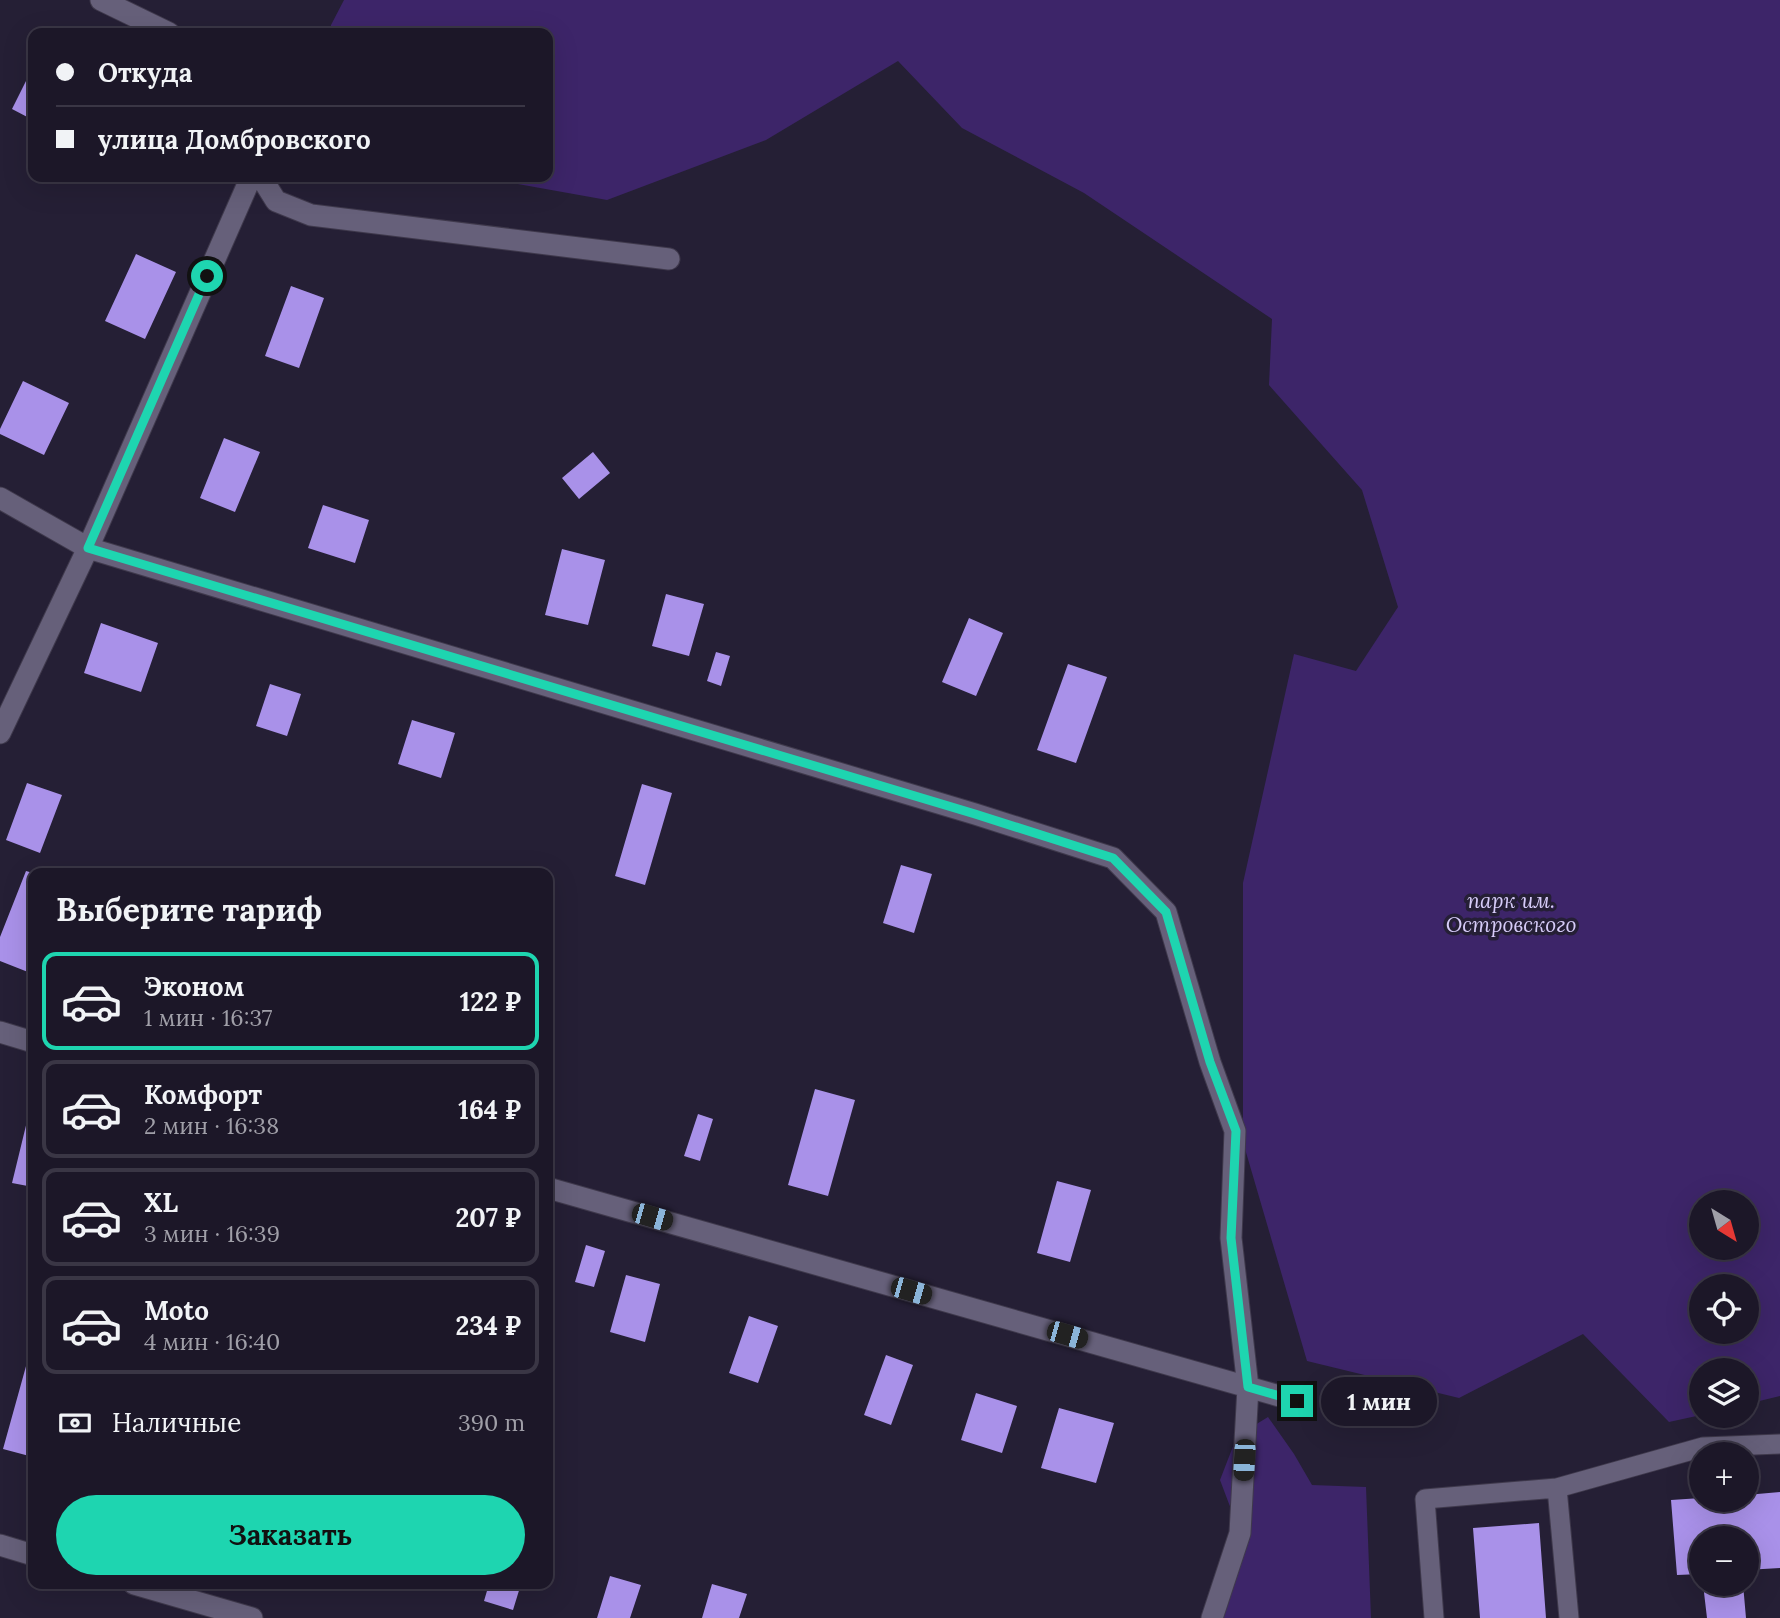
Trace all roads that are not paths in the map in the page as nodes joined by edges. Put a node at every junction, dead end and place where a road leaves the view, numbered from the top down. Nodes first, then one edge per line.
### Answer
1 (101, 0) edge
2 (159, 28) edge
3 (249, 182) edge
4 (264, 182) edge
5 (669, 259) dead end
6 (0, 498) edge
7 (88, 548) junction
8 (0, 733) edge
9 (0, 1032) edge
10 (28, 1040) edge
11 (553, 1189) edge
12 (1248, 1387) junction
13 (1297, 1401) dead end
14 (1780, 1444) edge
15 (1557, 1488) junction
16 (0, 1545) edge
17 (28, 1553) edge
18 (151, 1589) edge
19 (252, 1618) edge
20 (1212, 1618) edge
21 (1434, 1618) edge
22 (1569, 1618) edge

1 - 2 street
3 - 7 street
4 - 5 street
6 - 7 street
7 - 8 street
7 - 12 street
9 - 10 street
11 - 12 street
12 - 13 street
12 - 20 street
14 - 15 lane
15 - 21 lane
15 - 22 lane
16 - 17 street
18 - 19 street

